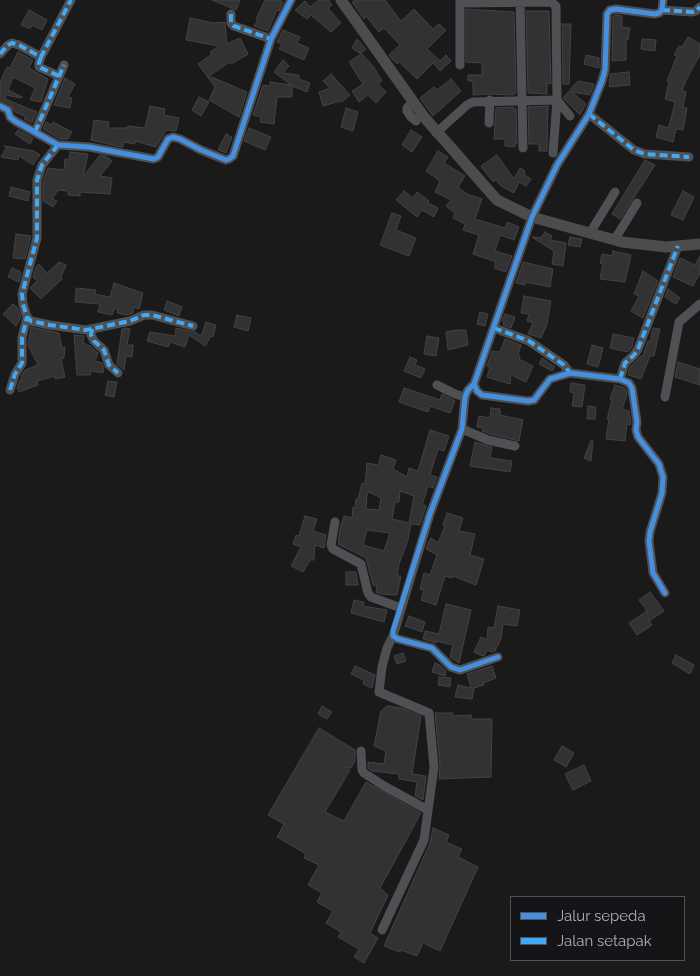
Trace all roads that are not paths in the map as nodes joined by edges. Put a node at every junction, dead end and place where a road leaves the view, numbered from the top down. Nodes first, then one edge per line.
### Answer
1 (71, 0) edge
2 (291, 0) edge
3 (341, 0) edge
4 (663, 0) edge
5 (460, 1) edge
6 (520, 1) edge
7 (700, 7) edge
8 (662, 10) junction
9 (230, 14) dead end
10 (271, 39) junction
11 (0, 54) edge
12 (42, 57) junction
13 (64, 65) dead end
14 (460, 65) dead end
15 (59, 76) junction
16 (490, 100) junction
17 (557, 100) junction
18 (521, 101) junction
19 (413, 102) junction
20 (0, 106) edge
21 (589, 114) junction
22 (570, 116) dead end
23 (416, 121) dead end
24 (489, 123) dead end
25 (35, 132) junction
26 (436, 133) junction
27 (58, 146) junction
28 (523, 148) dead end
29 (553, 153) dead end
30 (689, 157) dead end
31 (615, 192) dead end
32 (637, 203) dead end
33 (532, 217) junction
34 (590, 233) junction
35 (615, 239) junction
36 (700, 244) edge
37 (678, 246) junction
38 (700, 304) edge
39 (27, 317) junction
40 (193, 326) dead end
41 (494, 328) junction
42 (92, 329) junction
43 (570, 373) junction
44 (118, 374) dead end
45 (620, 378) junction
46 (474, 384) junction
47 (437, 385) dead end
48 (10, 390) dead end
49 (665, 396) dead end
50 (465, 397) junction
51 (462, 429) junction
52 (515, 446) dead end
53 (335, 522) dead end
54 (665, 594) dead end
55 (402, 608) junction
56 (393, 636) junction
57 (498, 657) dead end
58 (361, 751) dead end
59 (428, 810) junction
60 (382, 930) dead end

1 - 12 street
2 - 10 street
3 - 19 main road
4 - 8 street
5 - 6 street
5 - 14 street
6 - 17 street
6 - 18 street
7 - 8 street
8 - 21 street
9 - 10 street
10 - 27 street
11 - 12 street
12 - 15 street
13 - 15 street
15 - 25 street
16 - 18 street
16 - 24 street
16 - 26 street
17 - 18 street
17 - 22 street
17 - 29 street
18 - 28 street
19 - 23 street
19 - 26 main road
20 - 25 street
21 - 30 street
21 - 33 street
25 - 27 street
26 - 33 main road
27 - 39 street
31 - 34 street
32 - 35 street
33 - 34 main road
33 - 41 street
34 - 35 main road
35 - 37 main road
36 - 37 main road
37 - 45 street
38 - 49 street
39 - 42 street
39 - 48 street
40 - 42 street
41 - 43 street
41 - 46 street
42 - 44 street
43 - 45 street
43 - 46 street
45 - 54 street
46 - 50 street
47 - 50 street
50 - 51 street
51 - 52 street
51 - 55 street
53 - 55 street
55 - 56 street
56 - 57 street
56 - 59 street
58 - 59 street
59 - 60 street

